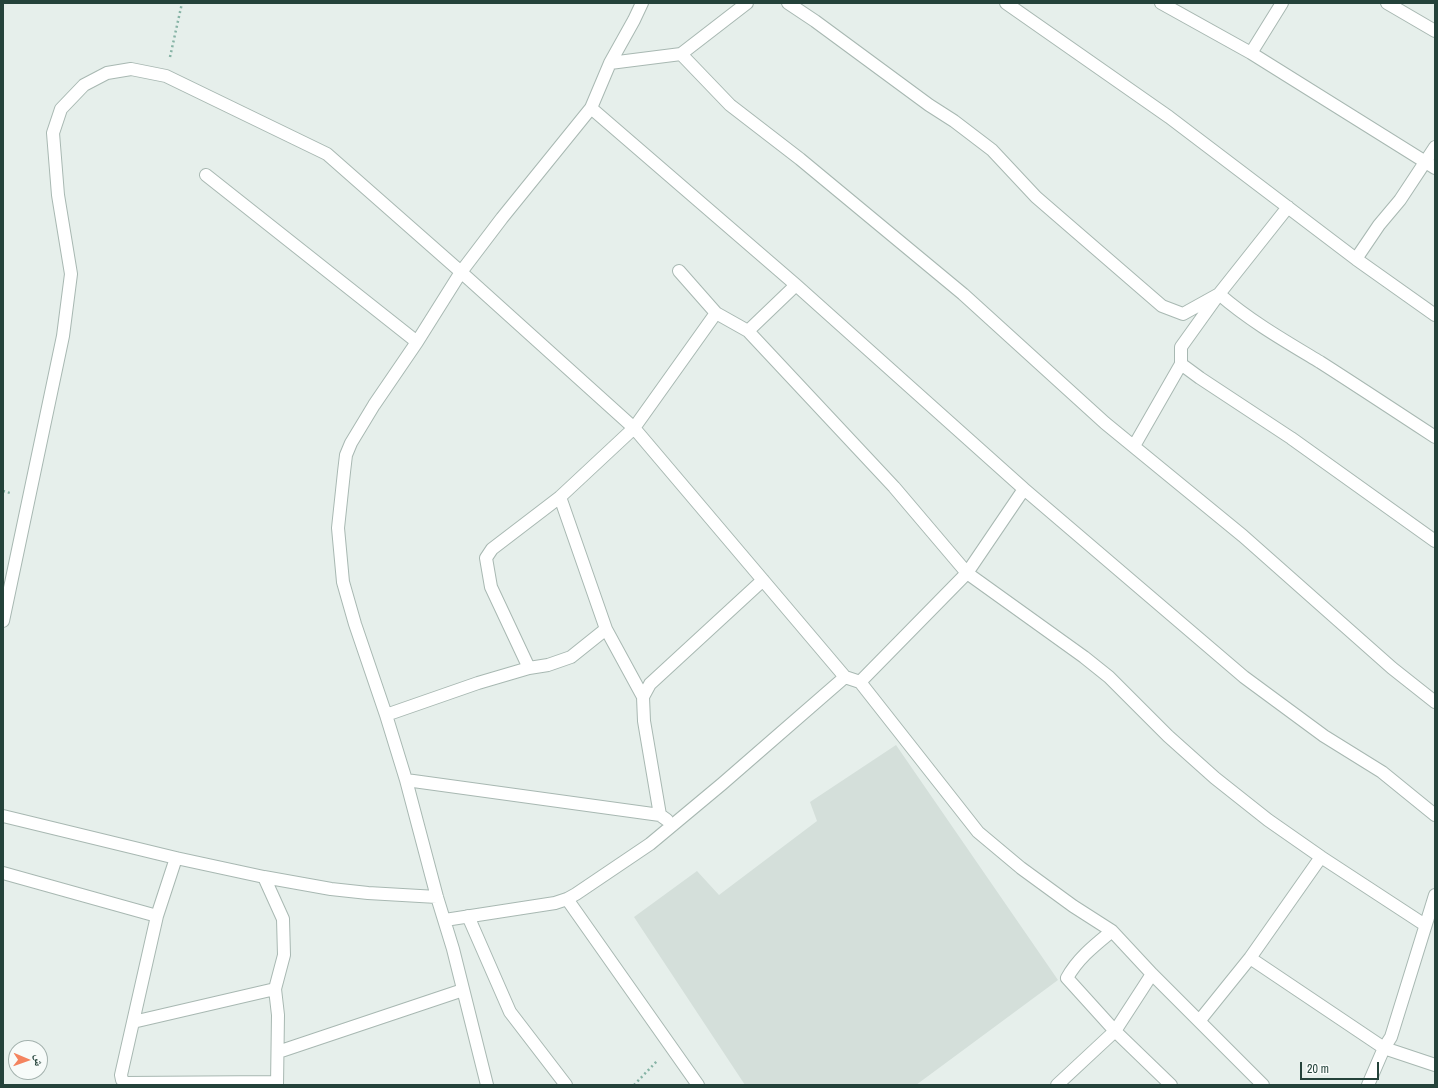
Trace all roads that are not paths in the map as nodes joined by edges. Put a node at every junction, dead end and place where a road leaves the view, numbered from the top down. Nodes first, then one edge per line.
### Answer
1 (642, 3) edge
2 (747, 3) edge
3 (788, 3) edge
4 (1006, 3) edge
5 (1161, 3) edge
6 (1282, 3) edge
7 (1387, 3) edge
8 (1435, 31) edge
9 (1251, 53) junction
10 (681, 54) junction
11 (610, 63) junction
12 (591, 108) junction
13 (1435, 147) edge
14 (1430, 165) edge
15 (206, 175) dead end
16 (1288, 207) junction
17 (1356, 259) junction
18 (679, 271) dead end
19 (461, 272) junction
20 (796, 285) junction
21 (1220, 294) junction
22 (716, 313) junction
23 (1435, 315) edge
24 (748, 331) junction
25 (417, 342) junction
26 (1181, 364) junction
27 (634, 428) junction
28 (1435, 437) edge
29 (1134, 446) junction
30 (1024, 489) junction
31 (560, 497) junction
32 (1435, 541) edge
33 (967, 573) junction
34 (763, 580) junction
35 (3, 621) edge
36 (606, 629) junction
37 (529, 668) junction
38 (845, 677) junction
39 (860, 682) junction
40 (643, 697) junction
41 (1435, 702) edge
42 (386, 715) junction
43 (406, 780) junction
44 (660, 815) junction
45 (1435, 815) edge
46 (3, 816) edge
47 (673, 824) junction
48 (1321, 857) junction
49 (176, 858) junction
50 (3, 873) edge
51 (264, 877) junction
52 (1435, 894) edge
53 (437, 897) junction
54 (567, 899) junction
55 (157, 916) junction
56 (468, 916) junction
57 (445, 920) junction
58 (1425, 925) junction
59 (1112, 932) junction
60 (1250, 958) junction
61 (1152, 974) junction
62 (275, 989) junction
63 (463, 990) junction
64 (1200, 1020) junction
65 (133, 1022) junction
66 (1116, 1031) junction
67 (1384, 1048) junction
68 (278, 1052) junction
69 (1435, 1065) edge
70 (277, 1083) edge
71 (487, 1085) edge
72 (566, 1085) edge
73 (698, 1085) edge
74 (1057, 1085) edge
75 (1171, 1085) edge
76 (1263, 1085) edge
77 (1368, 1085) edge

1 - 11 street
2 - 10 street
3 - 21 street
4 - 16 street
5 - 9 street
6 - 9 street
7 - 8 street
9 - 14 street
10 - 11 street
10 - 29 street
11 - 12 street
12 - 19 street
12 - 20 street
13 - 14 street
14 - 17 street
15 - 25 street
16 - 17 street
16 - 21 street
17 - 23 street
18 - 22 street
19 - 25 street
19 - 27 street
19 - 35 street
20 - 24 street
20 - 30 street
21 - 26 street
21 - 28 street
22 - 24 street
22 - 27 street
24 - 33 street
25 - 42 street
26 - 29 street
26 - 32 street
27 - 31 street
27 - 34 street
29 - 41 street
30 - 33 street
30 - 45 street
31 - 36 street
31 - 37 street
33 - 39 street
33 - 48 street
34 - 38 street
34 - 40 street
36 - 37 street
36 - 40 street
37 - 42 street
38 - 39 street
38 - 47 street
39 - 59 street
40 - 44 street
42 - 43 street
43 - 44 street
43 - 53 street
44 - 47 street
46 - 49 street
47 - 54 street
48 - 58 street
48 - 60 street
49 - 51 street
49 - 55 street
50 - 55 street
51 - 53 street
51 - 62 street
52 - 58 street
53 - 57 street
54 - 56 street
54 - 73 street
55 - 65 street
56 - 57 street
56 - 72 street
57 - 63 street
58 - 67 street
59 - 61 street
59 - 66 street
60 - 64 street
60 - 67 street
61 - 64 street
61 - 66 street
62 - 65 street
62 - 68 street
63 - 68 street
63 - 71 street
64 - 76 street
65 - 70 street
66 - 74 street
66 - 75 street
67 - 69 street
67 - 77 street
68 - 70 street

